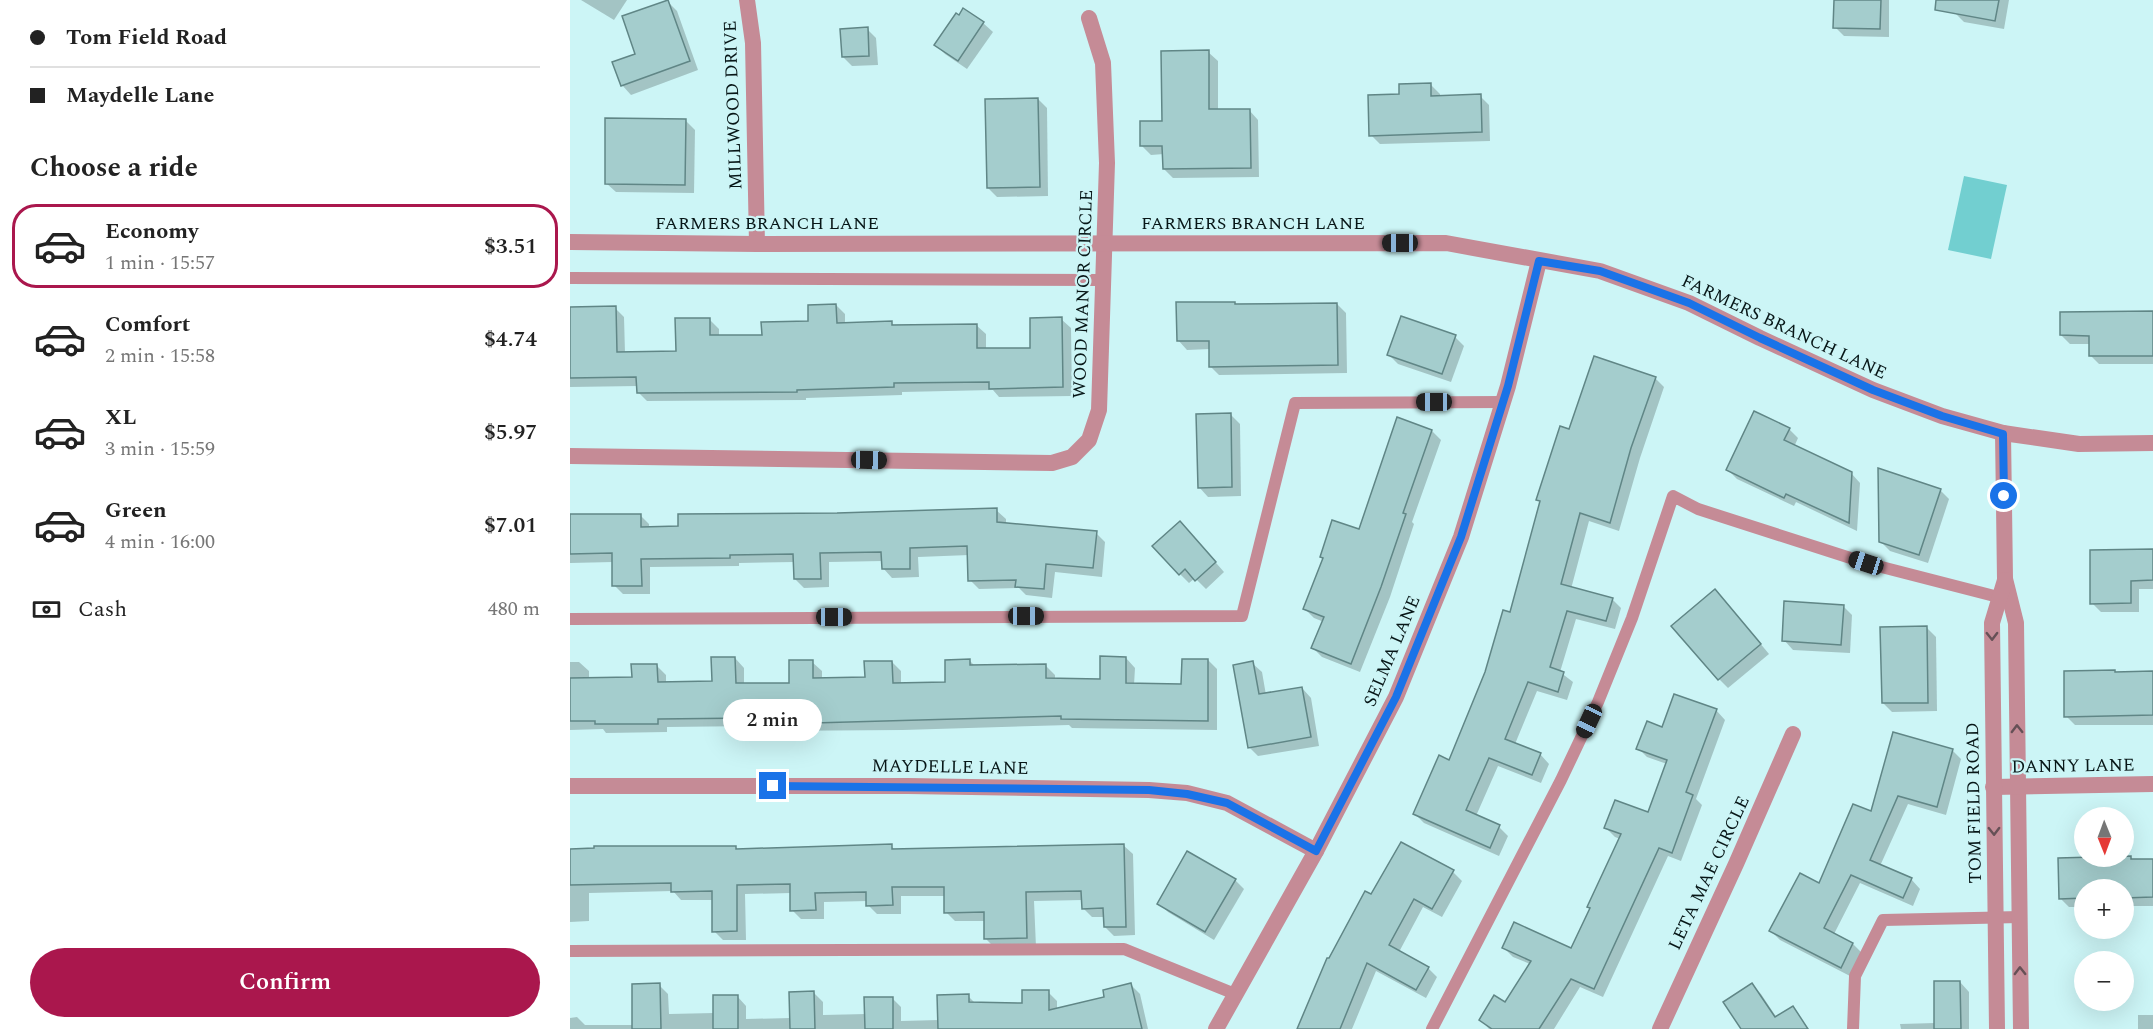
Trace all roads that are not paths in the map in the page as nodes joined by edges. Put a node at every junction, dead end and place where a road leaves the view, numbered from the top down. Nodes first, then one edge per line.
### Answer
1 (747, 0) edge
2 (1089, 18) dead end
3 (570, 242) edge
4 (1104, 242) junction
5 (757, 244) junction
6 (1539, 261) junction
7 (570, 278) edge
8 (1103, 279) junction
9 (1503, 402) junction
10 (2003, 434) junction
11 (2153, 443) edge
12 (570, 456) edge
13 (2005, 599) junction
14 (570, 619) edge
15 (1793, 734) dead end
16 (2153, 784) edge
17 (570, 786) edge
18 (2018, 787) junction
19 (1994, 788) junction
20 (1316, 851) junction
21 (2020, 917) junction
22 (1995, 918) junction
23 (570, 951) edge
24 (1236, 994) junction
25 (1216, 1029) edge
26 (1432, 1029) edge
27 (1660, 1029) edge
28 (1853, 1029) edge
29 (1997, 1029) edge
30 (2021, 1029) edge

1 - 5 street, MILLWOOD DRIVE
2 - 4 street, WOOD MANOR CIRCLE
3 - 5 street, FARMERS BRANCH LANE
4 - 5 street, FARMERS BRANCH LANE
4 - 6 street, FARMERS BRANCH LANE
4 - 8 street, WOOD MANOR CIRCLE
6 - 9 street, SELMA LANE
6 - 10 street, FARMERS BRANCH LANE
7 - 8 lane
8 - 12 street, WOOD MANOR CIRCLE
9 - 14 lane
9 - 20 street, SELMA LANE
10 - 11 street, FARMERS BRANCH LANE
10 - 13 street, TOM FIELD ROAD
18 -> 13 street, TOM FIELD ROAD
13 -> 19 street, TOM FIELD ROAD
13 - 26 lane
15 - 27 street, LETA MAE CIRCLE
16 - 18 street, DANNY LANE
17 - 20 street, MAYDELLE LANE
18 - 19 street, DANNY LANE
18 - 21 street, TOM FIELD ROAD
19 -> 22 street, TOM FIELD ROAD
20 - 24 street, SELMA LANE
21 - 22 lane
30 -> 21 street, TOM FIELD ROAD
22 - 28 lane
22 - 29 street, TOM FIELD ROAD
23 - 24 lane
24 - 25 street, SELMA LANE

